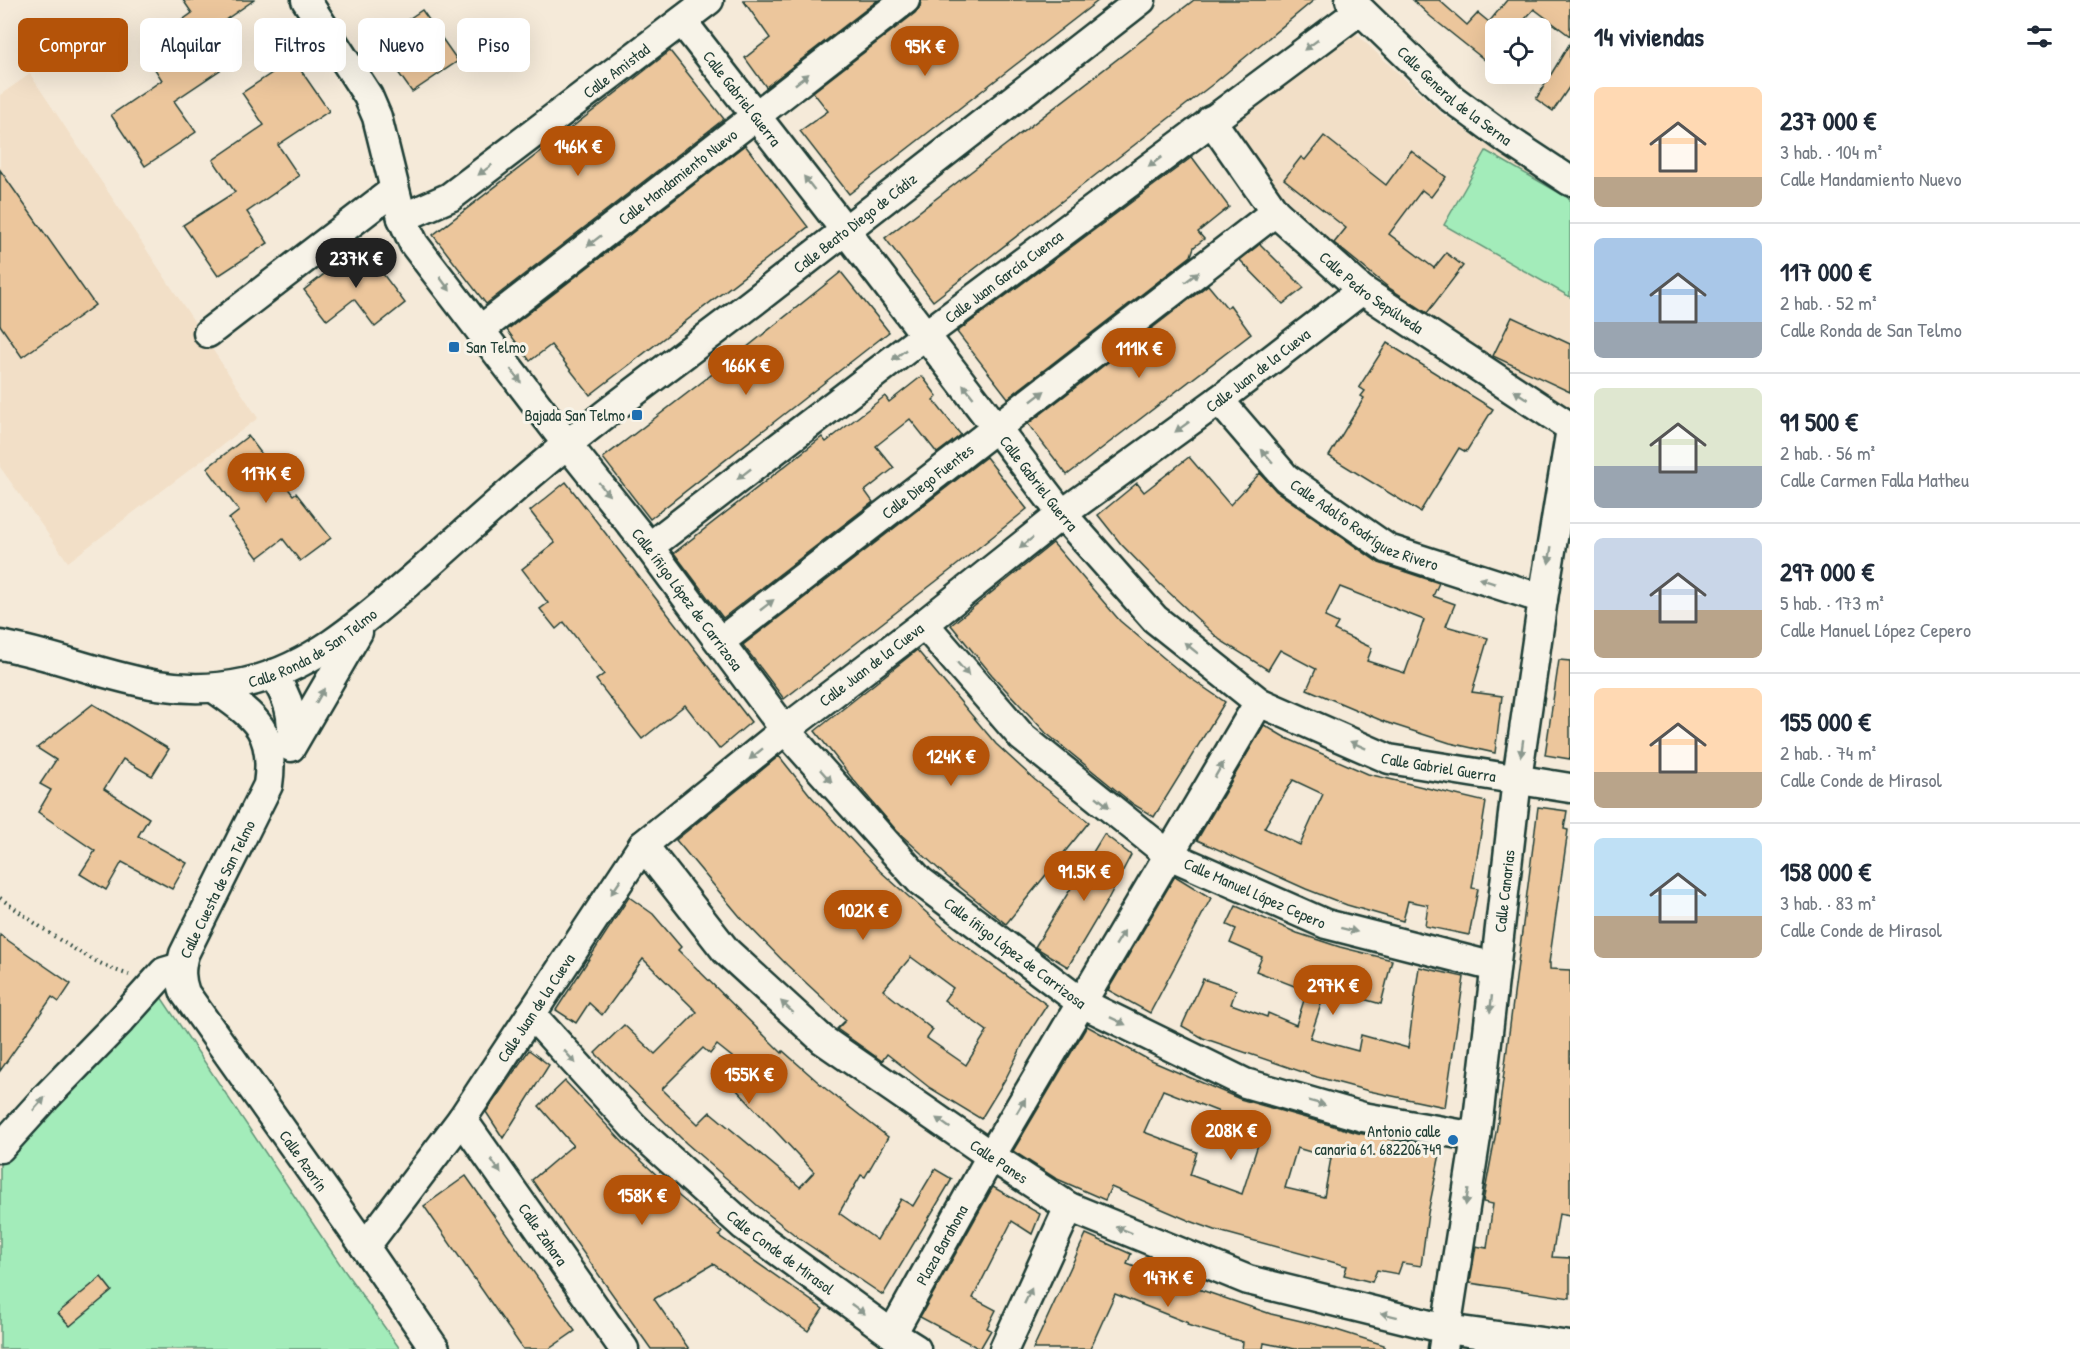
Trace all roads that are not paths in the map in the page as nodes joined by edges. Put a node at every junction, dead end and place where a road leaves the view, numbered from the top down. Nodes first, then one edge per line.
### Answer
1 (306, 0) edge
2 (709, 0) edge
3 (905, 0) edge
4 (1141, 0) edge
5 (1354, 5) edge
6 (682, 21) junction
7 (756, 115) junction
8 (1210, 120) junction
9 (1568, 176) edge
10 (394, 190) junction
11 (1275, 212) junction
12 (402, 218) junction
13 (845, 229) junction
14 (1362, 290) junction
15 (480, 330) junction
16 (208, 333) dead end
17 (924, 336) junction
18 (1219, 400) junction
19 (1570, 427) edge
20 (997, 428) junction
21 (1570, 435) edge
22 (567, 444) junction
23 (1062, 514) junction
24 (650, 547) junction
25 (1543, 599) junction
26 (367, 618) junction
27 (924, 624) junction
28 (721, 641) junction
29 (0, 645) edge
30 (273, 674) junction
31 (214, 688) junction
32 (1259, 702) junction
33 (261, 728) junction
34 (785, 730) junction
35 (291, 747) junction
36 (1517, 779) junction
37 (268, 785) junction
38 (1570, 788) edge
39 (643, 845) junction
40 (1169, 855) junction
41 (181, 967) junction
42 (1495, 967) junction
43 (1082, 1003) junction
44 (531, 1014) junction
45 (462, 1119) junction
46 (1476, 1137) junction
47 (0, 1148) edge
48 (991, 1156) junction
49 (1069, 1207) junction
50 (365, 1247) junction
51 (892, 1334) junction
52 (1444, 1339) edge
53 (1570, 1346) edge
54 (435, 1349) edge
55 (624, 1349) edge
56 (916, 1349) edge
57 (1004, 1349) edge

1 - 10 street
2 - 6 street, Calle Amistad
7 -> 3 street, Calle Mandamiento Nuevo
4 - 13 street, Calle Beato Diego de Cádiz
5 -> 8 street, Calle Juan García Cuenca
5 - 9 street, Calle General de la Serna
6 - 7 street, Calle Gabriel Guerra
6 -> 12 street, Calle Amistad
13 -> 7 street, Calle Gabriel Guerra
7 -> 15 street, Calle Mandamiento Nuevo
8 - 11 street, Calle Pedro Sepúlveda
8 -> 17 street, Calle Juan García Cuenca
10 - 12 street
10 - 16 street
11 - 14 street, Calle Pedro Sepúlveda
20 -> 11 street, Calle Diego Fuentes
12 -> 15 street
13 - 17 street, Calle Gabriel Guerra
13 - 22 street, Calle Beato Diego de Cádiz
14 - 18 street, Calle Juan de la Cueva
19 -> 14 street, Calle Pedro Sepúlveda
15 -> 22 street
20 -> 17 street, Calle Gabriel Guerra
17 -> 24 street, Calle Juan García Cuenca
18 -> 23 street, Calle Juan de la Cueva
25 -> 18 street, Calle Adolfo Rodríguez Rivero
20 - 23 street, Calle Gabriel Guerra
28 -> 20 street, Calle Diego Fuentes
21 -> 25 street, Calle Canarias
22 -> 24 street, Calle íñigo López de Carrizosa
22 - 26 street, Calle Ronda de San Telmo
23 -> 27 street, Calle Juan de la Cueva
32 -> 23 street, Calle Gabriel Guerra
24 - 28 street, Calle íñigo López de Carrizosa
25 -> 36 street, Calle Canarias
26 - 30 street, Calle Ronda de San Telmo
35 -> 26 street
27 - 34 street, Calle Juan de la Cueva
27 -> 40 street, Calle Manuel López Cepero
28 - 34 street, Calle íñigo López de Carrizosa
29 - 31 street, Calle Ronda de San Telmo
30 - 31 street, Calle Ronda de San Telmo
30 - 33 street
30 - 35 street
31 - 33 street, Calle Cuesta de San Telmo
36 -> 32 street, Calle Gabriel Guerra
40 -> 32 street, Plaza Barahona
33 - 37 street, Calle Cuesta de San Telmo
34 -> 39 street, Calle Juan de la Cueva
34 -> 43 street, Calle íñigo López de Carrizosa
35 - 37 street
36 - 38 street, Calle Gabriel Guerra
36 - 42 street, Calle Canarias
37 - 41 street, Calle Cuesta de San Telmo
39 -> 44 street, Calle Juan de la Cueva
48 -> 39 street, Calle Panes
40 -> 42 street, Calle Manuel López Cepero
43 -> 40 street, Plaza Barahona
47 -> 41 street, Calle Cuesta de San Telmo
41 - 50 street, Calle Azorín
42 -> 46 street, Calle Canarias
43 -> 46 street, Calle íñigo López de Carrizosa
48 -> 43 street, Plaza Barahona
44 - 45 street, Calle Juan de la Cueva
44 -> 51 street, Calle Conde de Mirasol
45 - 50 street, Calle Juan de la Cueva
45 -> 55 street, Calle Zahara
46 -> 52 street, Calle Canarias
48 - 49 street, Calle Panes
48 - 51 street, Plaza Barahona
52 -> 49 street, Calle Panes
57 -> 49 street
50 - 54 street, Calle Azorín
51 - 56 street, Calle Conde de Mirasol
52 - 53 street, Calle Panes

